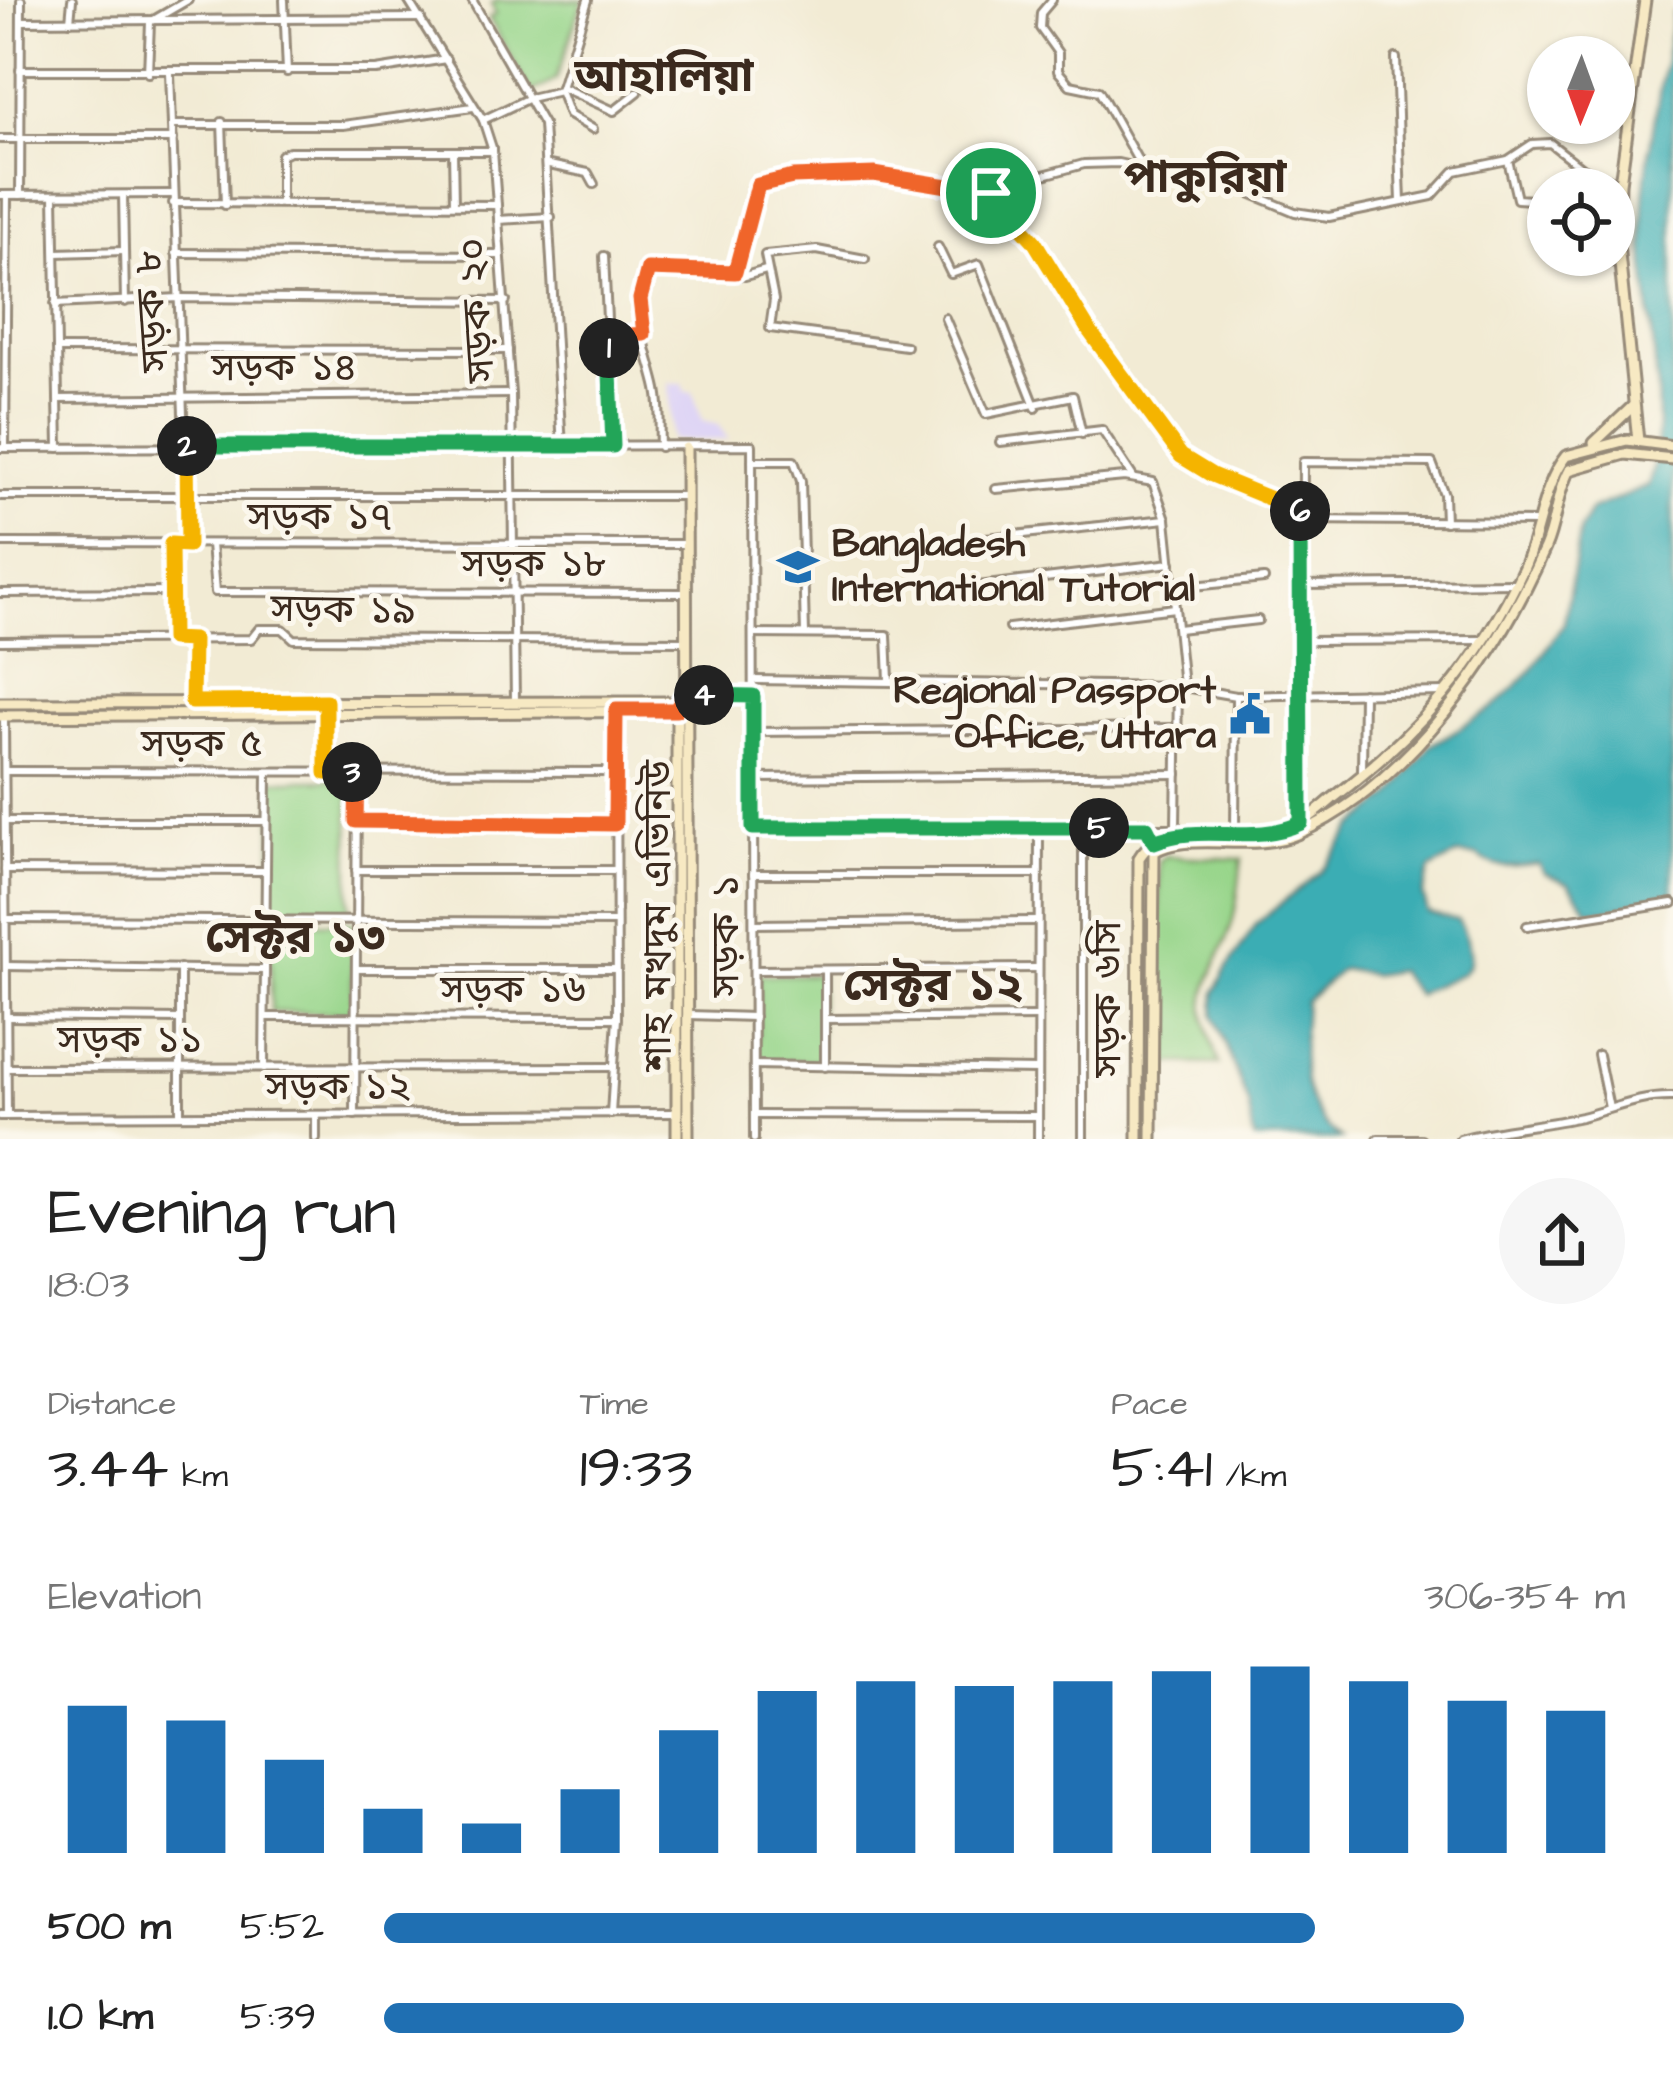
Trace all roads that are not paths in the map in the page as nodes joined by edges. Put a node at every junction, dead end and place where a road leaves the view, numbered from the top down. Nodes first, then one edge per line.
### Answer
1 (21, 0) edge
2 (72, 0) edge
3 (188, 0) edge
4 (284, 0) edge
5 (408, 0) edge
6 (472, 0) edge
7 (588, 0) edge
8 (1052, 0) edge
9 (1645, 0) edge
10 (421, 18) junction
11 (285, 20) junction
12 (21, 21) junction
13 (70, 21) junction
14 (150, 22) junction
15 (1396, 58) dead end
16 (446, 59) junction
17 (20, 70) junction
18 (287, 72) junction
19 (148, 74) junction
20 (170, 74) junction
21 (560, 89) junction
22 (638, 92) dead end
23 (529, 98) junction
24 (473, 107) junction
25 (483, 120) junction
26 (222, 122) junction
27 (173, 125) junction
28 (593, 129) dead end
29 (0, 139) edge
30 (20, 139) junction
31 (173, 139) junction
32 (453, 151) junction
33 (493, 151) junction
34 (1508, 160) junction
35 (549, 165) junction
36 (1582, 168) edge
37 (1622, 168) edge
38 (1143, 169) junction
39 (594, 184) dead end
40 (991, 193) junction
41 (3, 195) edge
42 (20, 195) junction
43 (54, 195) junction
44 (123, 195) junction
45 (173, 199) junction
46 (1527, 200) edge
47 (1401, 202) junction
48 (281, 203) junction
49 (454, 204) junction
50 (225, 205) junction
51 (497, 205) junction
52 (551, 217) junction
53 (498, 220) junction
54 (938, 247) dead end
55 (124, 251) junction
56 (176, 253) junction
57 (55, 254) junction
58 (499, 254) junction
59 (604, 256) dead end
60 (865, 260) dead end
61 (766, 270) junction
62 (735, 272) junction
63 (1620, 276) edge
64 (179, 298) junction
65 (506, 301) junction
66 (125, 302) junction
67 (55, 304) junction
68 (945, 318) dead end
69 (644, 334) junction
70 (608, 337) junction
71 (906, 346) dead end
72 (57, 349) junction
73 (508, 350) junction
74 (180, 352) junction
75 (2, 356) edge
76 (511, 394) junction
77 (185, 397) junction
78 (58, 399) junction
79 (1634, 406) junction
80 (1036, 408) junction
81 (1082, 434) junction
82 (1641, 441) junction
83 (1000, 442) dead end
84 (187, 445) junction
85 (613, 446) junction
86 (1590, 446) junction
87 (1673, 446) edge
88 (562, 447) junction
89 (660, 447) junction
90 (3, 448) edge
91 (59, 448) junction
92 (686, 448) junction
93 (513, 450) junction
94 (1673, 459) edge
95 (752, 461) junction
96 (1133, 477) junction
97 (996, 489) dead end
98 (0, 496) edge
99 (188, 496) junction
100 (687, 496) junction
101 (513, 498) junction
102 (1300, 515) junction
103 (1166, 519) junction
104 (1445, 522) junction
105 (1542, 522) junction
106 (957, 541) dead end
107 (0, 543) edge
108 (171, 544) junction
109 (211, 544) junction
110 (685, 544) junction
111 (188, 545) junction
112 (514, 545) junction
113 (1171, 563) junction
114 (1264, 579) dead end
115 (1516, 583) junction
116 (1300, 585) junction
117 (961, 588) dead end
118 (1173, 588) junction
119 (171, 592) junction
120 (512, 592) junction
121 (684, 592) junction
122 (0, 593) edge
123 (1175, 608) junction
124 (1258, 620) dead end
125 (1009, 628) dead end
126 (1177, 630) junction
127 (752, 634) junction
128 (805, 634) junction
129 (172, 639) junction
130 (193, 640) junction
131 (1487, 640) junction
132 (0, 641) edge
133 (513, 641) junction
134 (685, 641) junction
135 (1300, 641) junction
136 (753, 680) junction
137 (889, 680) junction
138 (1180, 686) junction
139 (1449, 692) junction
140 (1363, 693) junction
141 (1299, 695) junction
142 (753, 696) junction
143 (1236, 697) junction
144 (514, 701) junction
145 (192, 702) junction
146 (0, 703) edge
147 (683, 704) junction
148 (326, 706) junction
149 (616, 710) junction
150 (2, 716) edge
151 (1178, 728) junction
152 (753, 732) junction
153 (5, 771) junction
154 (267, 772) junction
155 (357, 772) junction
156 (615, 772) junction
157 (326, 773) junction
158 (1177, 774) junction
159 (1362, 776) junction
160 (753, 778) junction
161 (5, 821) junction
162 (266, 821) junction
163 (356, 821) junction
164 (1301, 823) junction
165 (615, 824) junction
166 (1040, 827) junction
167 (1083, 827) junction
168 (753, 828) junction
169 (1147, 828) junction
170 (1176, 831) junction
171 (1235, 838) junction
172 (683, 842) junction
173 (1149, 851) junction
174 (616, 869) junction
175 (5, 870) junction
176 (356, 870) junction
177 (266, 871) junction
178 (754, 874) junction
179 (1039, 874) junction
180 (1673, 904) edge
181 (266, 918) junction
182 (357, 918) junction
183 (6, 919) junction
184 (1039, 921) junction
185 (616, 922) junction
186 (754, 924) junction
187 (1527, 926) dead end
188 (1138, 956) junction
189 (1151, 956) junction
190 (6, 966) junction
191 (180, 968) junction
192 (1039, 968) junction
193 (357, 969) junction
194 (615, 969) junction
195 (265, 970) junction
196 (754, 970) junction
197 (825, 970) junction
198 (7, 1017) junction
199 (265, 1017) junction
200 (356, 1017) junction
201 (754, 1017) junction
202 (1039, 1017) junction
203 (617, 1018) junction
204 (180, 1019) junction
205 (825, 1019) junction
206 (686, 1023) junction
207 (1598, 1055) dead end
208 (754, 1065) junction
209 (614, 1067) junction
210 (825, 1067) junction
211 (7, 1068) junction
212 (180, 1068) junction
213 (264, 1068) junction
214 (356, 1068) junction
215 (1038, 1070) junction
216 (1673, 1097) edge
217 (1610, 1108) junction
218 (677, 1113) junction
219 (611, 1114) junction
220 (316, 1115) junction
221 (356, 1115) junction
222 (754, 1115) junction
223 (4, 1116) edge
224 (180, 1116) junction
225 (1038, 1116) junction
226 (316, 1139) edge
227 (677, 1139) edge
228 (688, 1139) edge
229 (754, 1139) edge
230 (1038, 1139) edge
231 (1083, 1139) edge
232 (1138, 1139) edge
233 (1152, 1139) edge
234 (1378, 1139) edge
235 (1421, 1139) edge
236 (1460, 1139) edge

1 - 12 street
2 - 13 street
3 - 14 street
4 - 11 street
5 - 10 street, সড়ক ২০
6 - 23 street
7 - 21 street
8 - 38 street
9 - 37 street
10 - 11 street
10 - 16 street, সড়ক ২০
11 - 14 street
11 - 18 street
12 - 13 street
12 - 17 street
13 - 14 street
14 - 19 street
15 - 47 street
16 - 18 street
16 - 24 street, সড়ক ২০
17 - 19 street
17 - 30 street
18 - 20 street
19 - 20 street
20 - 27 street, সড়ক ৮
21 - 22 street
21 - 23 street
21 - 28 street
23 - 25 street
23 - 35 street
24 - 25 street, সড়ক ২০
24 - 26 street
25 - 33 street, সড়ক ২০
26 - 27 street
26 - 50 street
27 - 31 street, সড়ক ৮
29 - 30 street
30 - 31 street
30 - 42 street
31 - 45 street, সড়ক ৮
32 - 33 street
32 - 48 street
32 - 49 street
33 - 51 street, সড়ক ২০
34 - 36 street
34 - 46 street
34 - 47 street
35 - 39 street
35 - 52 street
38 - 40 street
38 - 47 street
40 - 62 street
40 - 102 street
41 - 42 street
41 - 75 street
42 - 43 street
43 - 44 street
43 - 57 street
44 - 45 street
44 - 55 street
45 - 50 street
45 - 56 street, সড়ক ৮
48 - 49 street
48 - 50 street
49 - 51 street
51 - 53 street, সড়ক ২০
52 - 53 street
52 - 88 street
53 - 58 street, সড়ক ২০
54 - 80 street
55 - 57 street
55 - 66 street
56 - 58 street
56 - 64 street, সড়ক ৮
57 - 67 street
58 - 65 street, সড়ক ২০
59 - 70 street
60 - 61 street
61 - 62 street
61 - 71 street
62 - 69 street
63 - 79 street
64 - 65 street
64 - 66 street
64 - 74 street, সড়ক ৮
65 - 73 street, সড়ক ২০
66 - 67 street
67 - 72 street
68 - 80 street
69 - 70 street
69 - 89 street
70 - 85 street
72 - 74 street
72 - 78 street
73 - 74 street
73 - 76 street, সড়ক ২০
74 - 77 street, সড়ক ৮
75 - 90 street
76 - 77 street, সড়ক ১৪
76 - 93 street, সড়ক ২০
77 - 78 street, সড়ক ১৪
77 - 84 street, সড়ক ৮
78 - 91 street
79 - 82 street
79 - 86 street
80 - 81 street
81 - 83 street
81 - 96 street
82 - 86 street
82 - 87 street
84 - 91 street
84 - 93 street
84 - 99 street, সড়ক ৮
85 - 88 street
85 - 89 street
86 - 105 street
88 - 93 street
89 - 92 street
90 - 91 street
92 - 95 street, সড়ক ১
92 - 100 street, শাহ মখদুম এভিনিউ
93 - 101 street, সড়ক ২০
94 - 173 street
95 - 127 street, সড়ক ১
95 - 128 street
96 - 97 street
96 - 103 street
98 - 99 street
99 - 101 street
99 - 111 street, সড়ক ৮
100 - 101 street
100 - 110 street, শাহ মখদুম এভিনিউ
101 - 112 street, সড়ক ২০
102 - 104 street
102 - 104 street
102 - 116 street
103 - 106 street
103 - 113 street
104 - 105 street
105 - 115 street
107 - 108 street, সড়ক ১৭
108 - 111 street, সড়ক ১৭
108 - 119 street
109 - 111 street, সড়ক ১৭
109 - 112 street, সড়ক ১৭
109 - 120 street, সড়ক ১৮
110 - 112 street, সড়ক ১৭
110 - 121 street, শাহ মখদুম এভিনিউ
112 - 120 street, সড়ক ২০
113 - 117 street
113 - 118 street
114 - 118 street
115 - 116 street
115 - 131 street
116 - 135 street
118 - 123 street
119 - 122 street
119 - 129 street
120 - 121 street, সড়ক ১৮
120 - 133 street, সড়ক ২০
121 - 134 street, শাহ মখদুম এভিনিউ
123 - 125 street
123 - 126 street
124 - 126 street
126 - 138 street
127 - 128 street
127 - 136 street, সড়ক ১
128 - 137 street
129 - 130 street, সড়ক ১৯
129 - 132 street, সড়ক ১৯
130 - 133 street, সড়ক ১৯
130 - 145 street
131 - 135 street
131 - 139 street
133 - 134 street, সড়ক ১৯
133 - 144 street, সড়ক ২০
134 - 147 street, শাহ মখদুম এভিনিউ
135 - 141 street
136 - 137 street
136 - 142 street, সড়ক ১
137 - 138 street
138 - 143 street
138 - 151 street
139 - 140 street
139 - 159 street
140 - 141 street
140 - 159 street
141 - 143 street
141 - 164 street
142 - 147 street
142 - 152 street, সড়ক ১
143 - 171 street
144 - 147 street
144 - 148 street
145 - 146 street
145 - 148 street
147 - 149 street
147 - 172 street, শাহ মখদুম এভিনিউ
148 - 149 street
148 - 150 street
148 - 157 street
149 - 156 street
150 - 153 street
151 - 152 street
151 - 158 street
152 - 160 street, সড়ক ১
153 - 154 street, সড়ক ৫
153 - 161 street
154 - 157 street, সড়ক ৫
154 - 162 street
155 - 156 street, সড়ক ৫
155 - 157 street, সড়ক ৫
155 - 163 street
156 - 165 street
158 - 160 street
158 - 170 street
159 - 164 street
160 - 168 street, সড়ক ১
161 - 162 street
161 - 175 street
162 - 177 street
163 - 165 street
163 - 176 street
164 - 171 street
165 - 174 street
166 - 167 street
166 - 168 street
166 - 179 street
167 - 169 street
167 - 231 street
168 - 178 street, সড়ক ১
169 - 170 street
169 - 173 street
170 - 171 street
170 - 173 street
172 - 206 street, শাহ মখদুম এভিনিউ
172 - 206 street, শাহ মখদুম এভিনিউ
173 - 188 street, সড়ক ৬সি
173 - 189 street, সড়ক ৬সি
174 - 176 street
174 - 185 street
175 - 177 street
175 - 183 street
176 - 182 street
177 - 181 street
178 - 179 street
178 - 186 street, সড়ক ১
179 - 184 street
180 - 187 street
181 - 182 street
181 - 183 street
181 - 195 street
182 - 185 street
182 - 193 street
183 - 190 street
184 - 186 street
184 - 192 street
185 - 194 street
186 - 196 street, সড়ক ১
188 - 189 street
188 - 232 street, সড়ক ৬সি
189 - 233 street, সড়ক ৬সি
190 - 191 street
190 - 198 street
191 - 195 street
191 - 204 street
192 - 197 street
192 - 202 street
193 - 194 street
193 - 200 street
194 - 203 street
195 - 199 street
196 - 197 street
196 - 201 street, সড়ক ১
197 - 205 street
198 - 204 street
198 - 211 street
199 - 200 street, সড়ক ১৬
199 - 213 street
200 - 203 street, সড়ক ১৬
200 - 214 street
201 - 206 street
201 - 208 street, সড়ক ১
202 - 205 street
202 - 215 street
203 - 209 street
204 - 212 street
205 - 210 street
206 - 218 street, শাহ মখদুম এভিনিউ
206 - 228 street, শাহ মখদুম এভিনিউ
207 - 217 street
208 - 210 street
208 - 222 street, সড়ক ১
209 - 214 street, সড়ক ১১
209 - 219 street
210 - 215 street
211 - 212 street, সড়ক ১১
211 - 223 street
212 - 213 street, সড়ক ১১
212 - 224 street
213 - 214 street, সড়ক ১১
214 - 221 street
215 - 225 street
216 - 217 street
217 - 236 street
218 - 219 street, সড়ক ১২
218 - 227 street, শাহ মখদুম এভিনিউ
219 - 221 street, সড়ক ১২
220 - 221 street, সড়ক ১২
220 - 224 street, সড়ক ১২
220 - 226 street
222 - 225 street
222 - 229 street, সড়ক ১
223 - 224 street, সড়ক ১২
225 - 230 street
234 - 235 street

